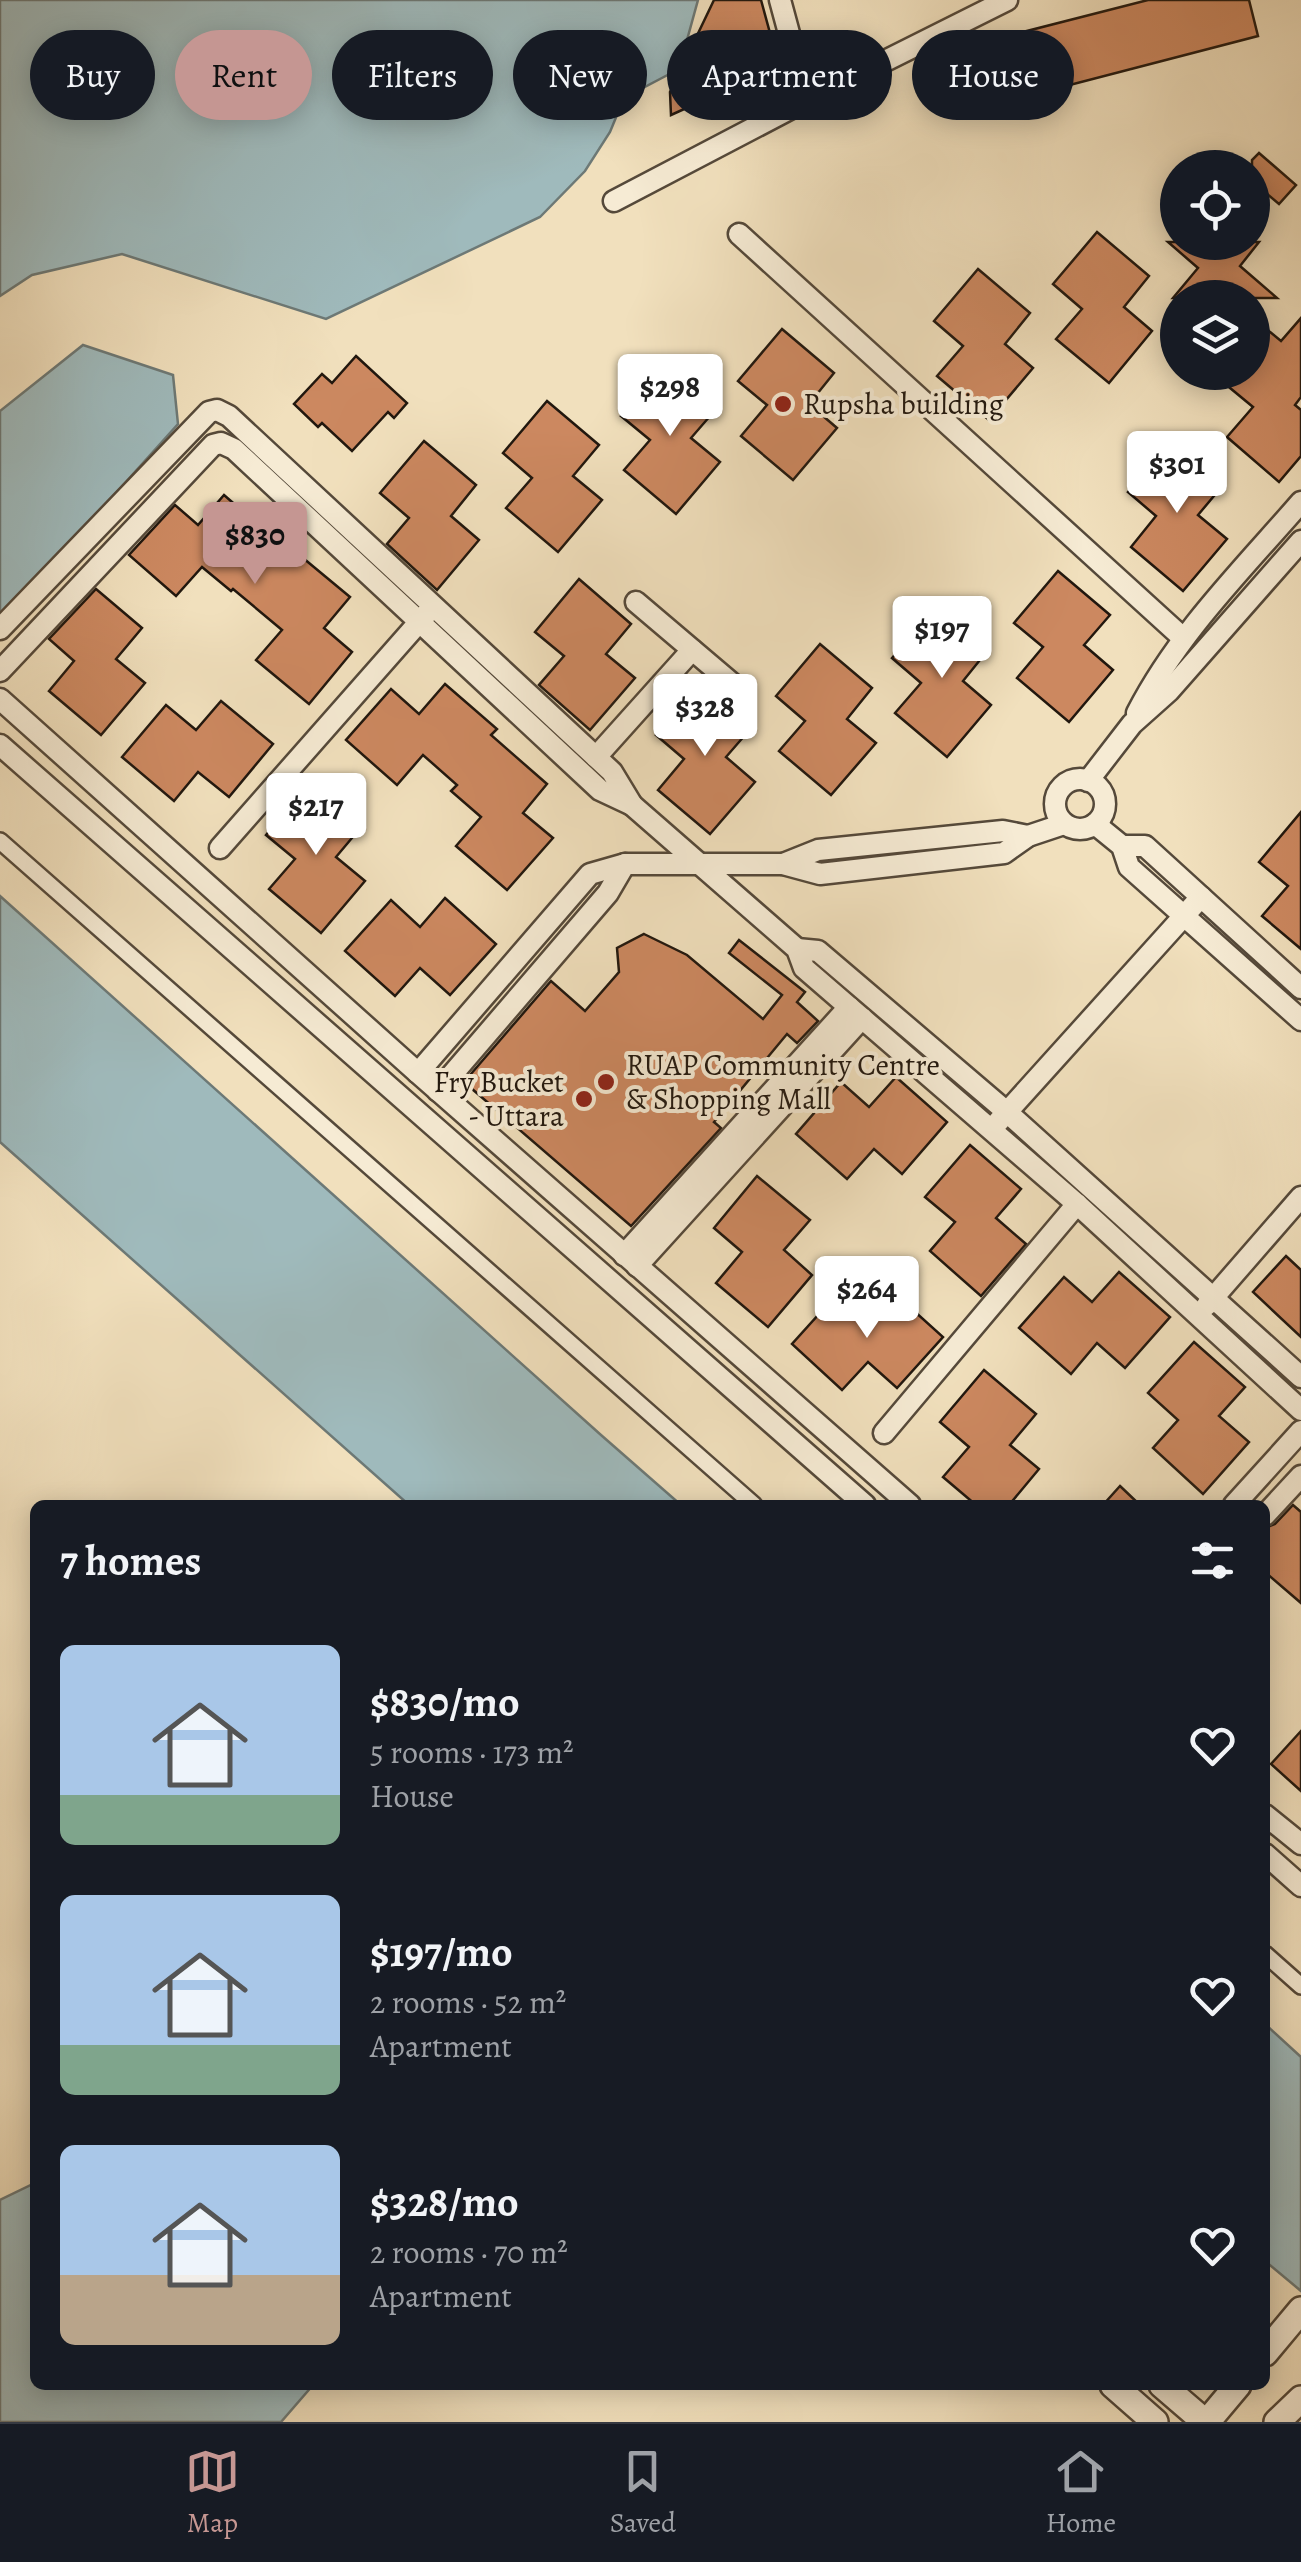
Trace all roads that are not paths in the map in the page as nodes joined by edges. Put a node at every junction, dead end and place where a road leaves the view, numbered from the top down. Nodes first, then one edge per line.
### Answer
1 (780, 0) edge
2 (997, 3) edge
3 (788, 30) edge
4 (892, 57) edge
5 (770, 120) edge
6 (614, 201) dead end
7 (739, 234) dead end
8 (1301, 502) edge
9 (1301, 541) edge
10 (636, 602) dead end
11 (426, 614) junction
12 (0, 629) edge
13 (1183, 638) junction
14 (692, 650) junction
15 (0, 670) edge
16 (742, 692) dead end
17 (0, 698) edge
18 (1132, 724) junction
19 (0, 745) edge
20 (596, 757) junction
21 (1088, 781) junction
22 (632, 805) junction
23 (1064, 824) junction
24 (1095, 824) junction
25 (0, 841) edge
26 (1122, 846) junction
27 (220, 848) dead end
28 (625, 864) junction
29 (701, 865) junction
30 (1201, 898) junction
31 (796, 949) junction
32 (1301, 988) edge
33 (856, 1012) junction
34 (1301, 1020) edge
35 (418, 1073) junction
36 (438, 1090) junction
37 (992, 1129) junction
38 (1301, 1197) edge
39 (1077, 1204) junction
40 (630, 1260) junction
41 (610, 1281) junction
42 (1214, 1298) junction
43 (1198, 1316) junction
44 (1301, 1377) edge
45 (1301, 1410) edge
46 (1301, 1430) edge
47 (884, 1433) dead end
48 (1301, 1476) edge
49 (748, 1500) edge
50 (860, 1500) edge
51 (904, 1500) edge
52 (1238, 1500) edge
53 (1270, 1510) edge
54 (1270, 1818) edge
55 (1301, 1844) edge
56 (1270, 1858) edge
57 (1301, 1886) edge
58 (1270, 1958) edge
59 (1301, 1986) edge
60 (1301, 2310) edge
61 (1270, 2347) edge
62 (1119, 2390) edge
63 (1168, 2390) edge
64 (1234, 2390) edge
65 (1301, 2398) edge
66 (1155, 2422) edge
67 (1206, 2422) edge
68 (1278, 2422) edge

1 - 3 street
2 - 4 street
5 - 6 street
7 - 13 street
8 - 13 street
9 - 18 street
10 - 14 street
11 - 12 street
11 - 15 street
11 - 20 street
11 - 22 street
11 - 27 street
13 - 18 street
14 - 16 street
14 - 20 street
17 - 35 street
18 - 21 street
19 - 41 street
20 - 22 street
21 - 23 street
21 - 24 street
22 - 29 street
23 - 24 street
23 - 29 street
24 - 26 street
25 - 49 street
26 - 30 street
26 - 34 street
28 - 29 street
28 - 35 street
28 - 36 street
29 - 31 street
30 - 32 street
30 - 37 street
31 - 33 street
31 - 42 street
33 - 37 street
33 - 40 street
35 - 36 street
36 - 40 street
37 - 39 street
38 - 42 street
39 - 43 street
39 - 47 street
40 - 41 street
40 - 51 street
41 - 50 street
42 - 43 street
42 - 44 street
43 - 45 street
46 - 52 street
48 - 53 street
54 - 55 street
56 - 57 street
58 - 59 street
60 - 61 street
62 - 66 street
63 - 67 street
64 - 67 street
65 - 68 street

